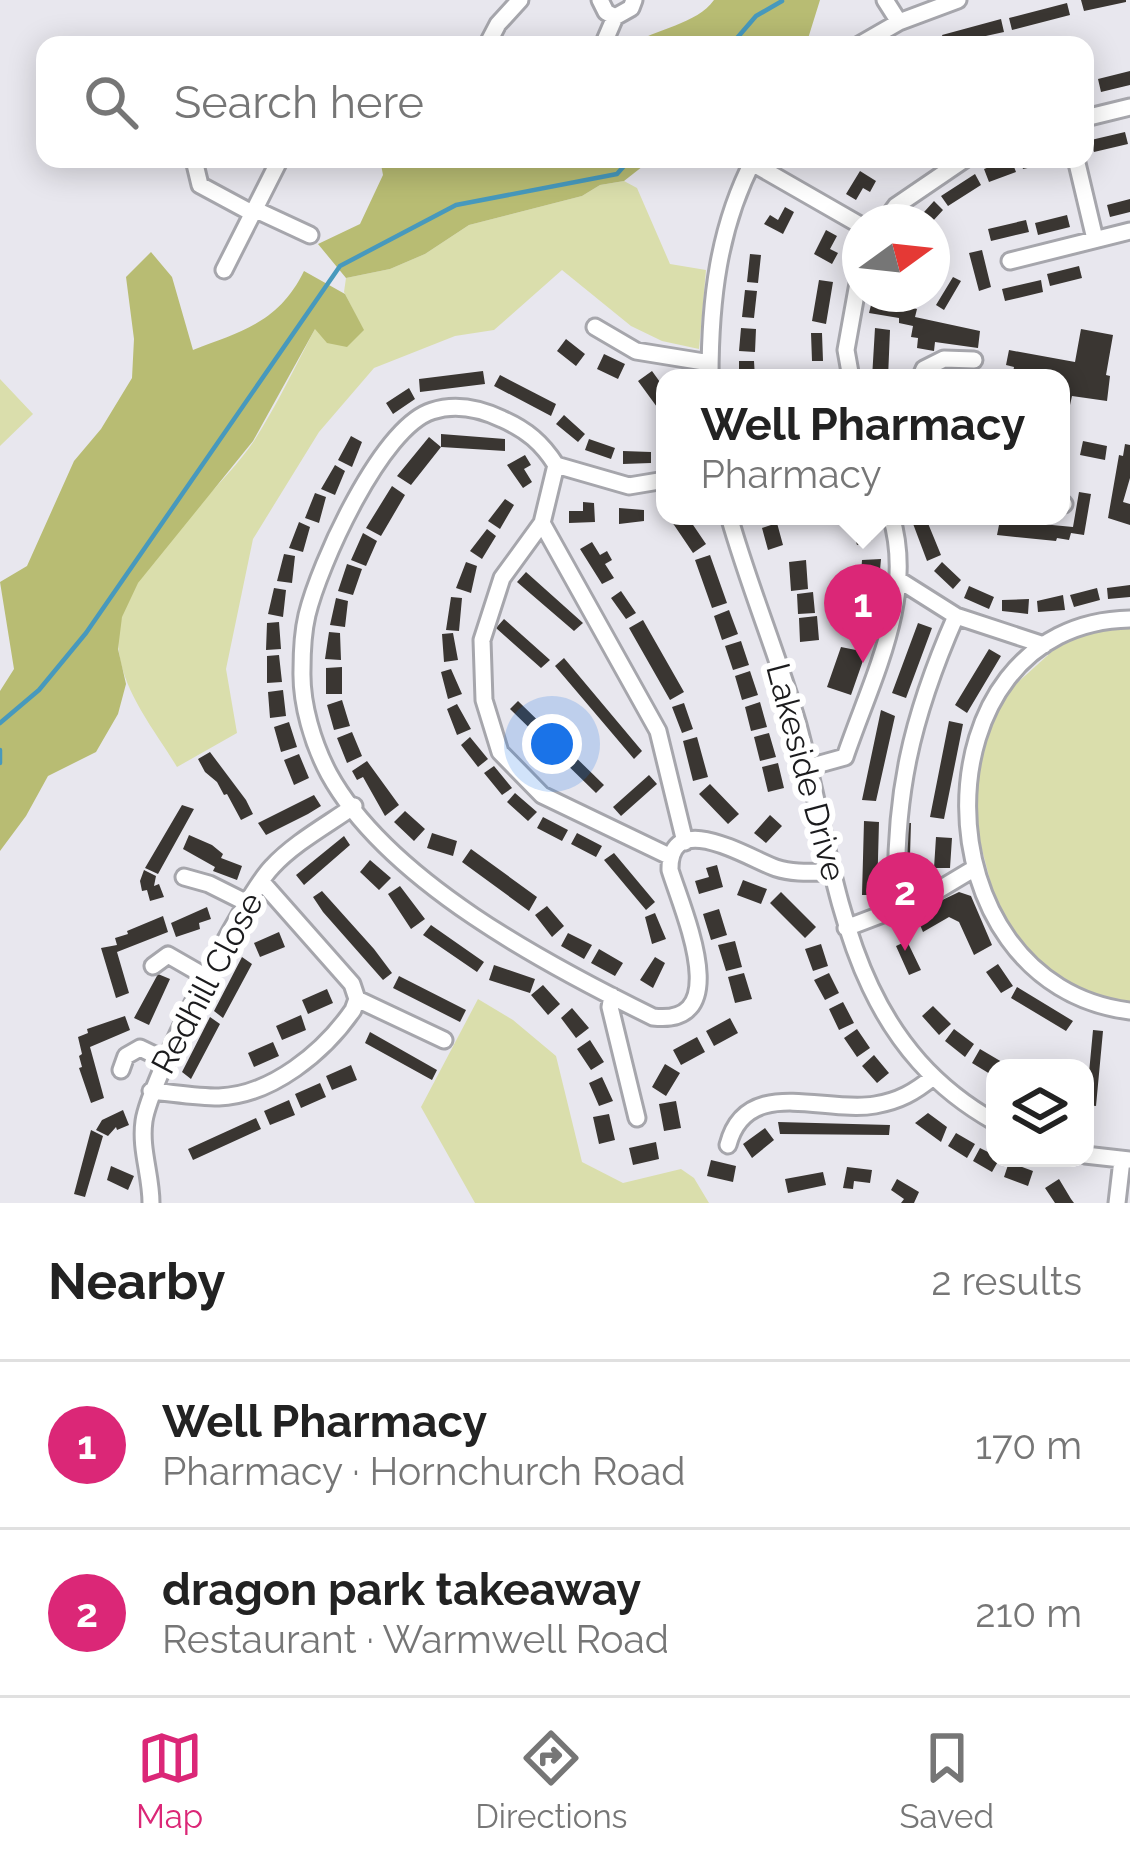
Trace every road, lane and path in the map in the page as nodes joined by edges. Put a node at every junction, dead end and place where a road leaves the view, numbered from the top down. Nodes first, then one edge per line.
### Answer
1 (520, 0) edge
2 (600, 0) edge
3 (634, 0) edge
4 (886, 0) edge
5 (958, 0) edge
6 (615, 17) junction
7 (899, 22) junction
8 (492, 36) edge
9 (607, 36) edge
10 (875, 36) edge
11 (1130, 107) edge
12 (1094, 116) edge
13 (196, 168) edge
14 (275, 168) edge
15 (750, 168) edge
16 (765, 168) edge
17 (952, 168) edge
18 (1078, 168) edge
19 (899, 204) edge
20 (253, 211) junction
21 (842, 213) edge
22 (1130, 231) edge
23 (310, 235) dead end
24 (1095, 239) junction
25 (1010, 261) dead end
26 (224, 270) dead end
27 (853, 312) edge
28 (595, 326) dead end
29 (974, 359) dead end
30 (703, 369) edge
31 (710, 369) edge
32 (849, 369) edge
33 (924, 369) edge
34 (556, 465) junction
35 (656, 482) edge
36 (542, 523) junction
37 (732, 525) edge
38 (894, 525) edge
39 (899, 580) junction
40 (956, 616) junction
41 (1130, 619) edge
42 (1044, 645) junction
43 (809, 767) junction
44 (353, 806) junction
45 (685, 842) junction
46 (669, 856) junction
47 (975, 868) junction
48 (833, 872) junction
49 (184, 877) dead end
50 (261, 881) junction
51 (247, 903) junction
52 (897, 909) junction
53 (845, 928) junction
54 (153, 966) dead end
55 (208, 978) junction
56 (612, 996) junction
57 (357, 999) junction
58 (1130, 1011) edge
59 (444, 1040) dead end
60 (167, 1061) junction
61 (121, 1070) dead end
62 (933, 1077) junction
63 (151, 1091) junction
64 (986, 1115) edge
65 (638, 1118) dead end
66 (728, 1145) dead end
67 (1094, 1156) edge
68 (1128, 1159) edge
69 (152, 1203) edge
70 (1118, 1203) edge

1 - 8 street
2 - 6 street
3 - 6 street
4 - 7 street
5 - 7 street
6 - 9 street
7 - 10 street
11 - 12 street
13 - 20 street
14 - 20 street
15 - 31 street
16 - 21 street
17 - 19 street
18 - 24 street
20 - 23 street
20 - 26 street
22 - 24 street
24 - 25 street
27 - 32 street
28 - 30 street
29 - 33 street
34 - 35 street
34 - 36 street
34 - 44 street
36 - 45 street
36 - 46 street
37 - 43 street, Lakeside Drive
38 - 39 street
39 - 40 street
39 - 43 street
40 - 42 street
40 - 52 street
41 - 42 street
42 - 47 street
43 - 48 street, Lakeside Drive
44 - 50 street, Redhill Close
44 - 56 street
45 - 46 street
45 - 48 street
46 - 56 street
47 - 52 street
47 - 58 street
48 - 53 street, Lakeside Drive
49 - 51 street
50 - 51 street, Redhill Close
50 - 57 street
51 - 55 street, Redhill Close
52 - 53 street
53 - 62 street, Lakeside Drive
54 - 55 street
55 - 60 street, Redhill Close
56 - 65 street
57 - 59 street
57 - 63 street
60 - 61 street
60 - 63 street, Redhill Close
62 - 64 street, Lakeside Drive
62 - 66 street
63 - 69 street, Redhill Close
67 - 68 street
68 - 70 street

